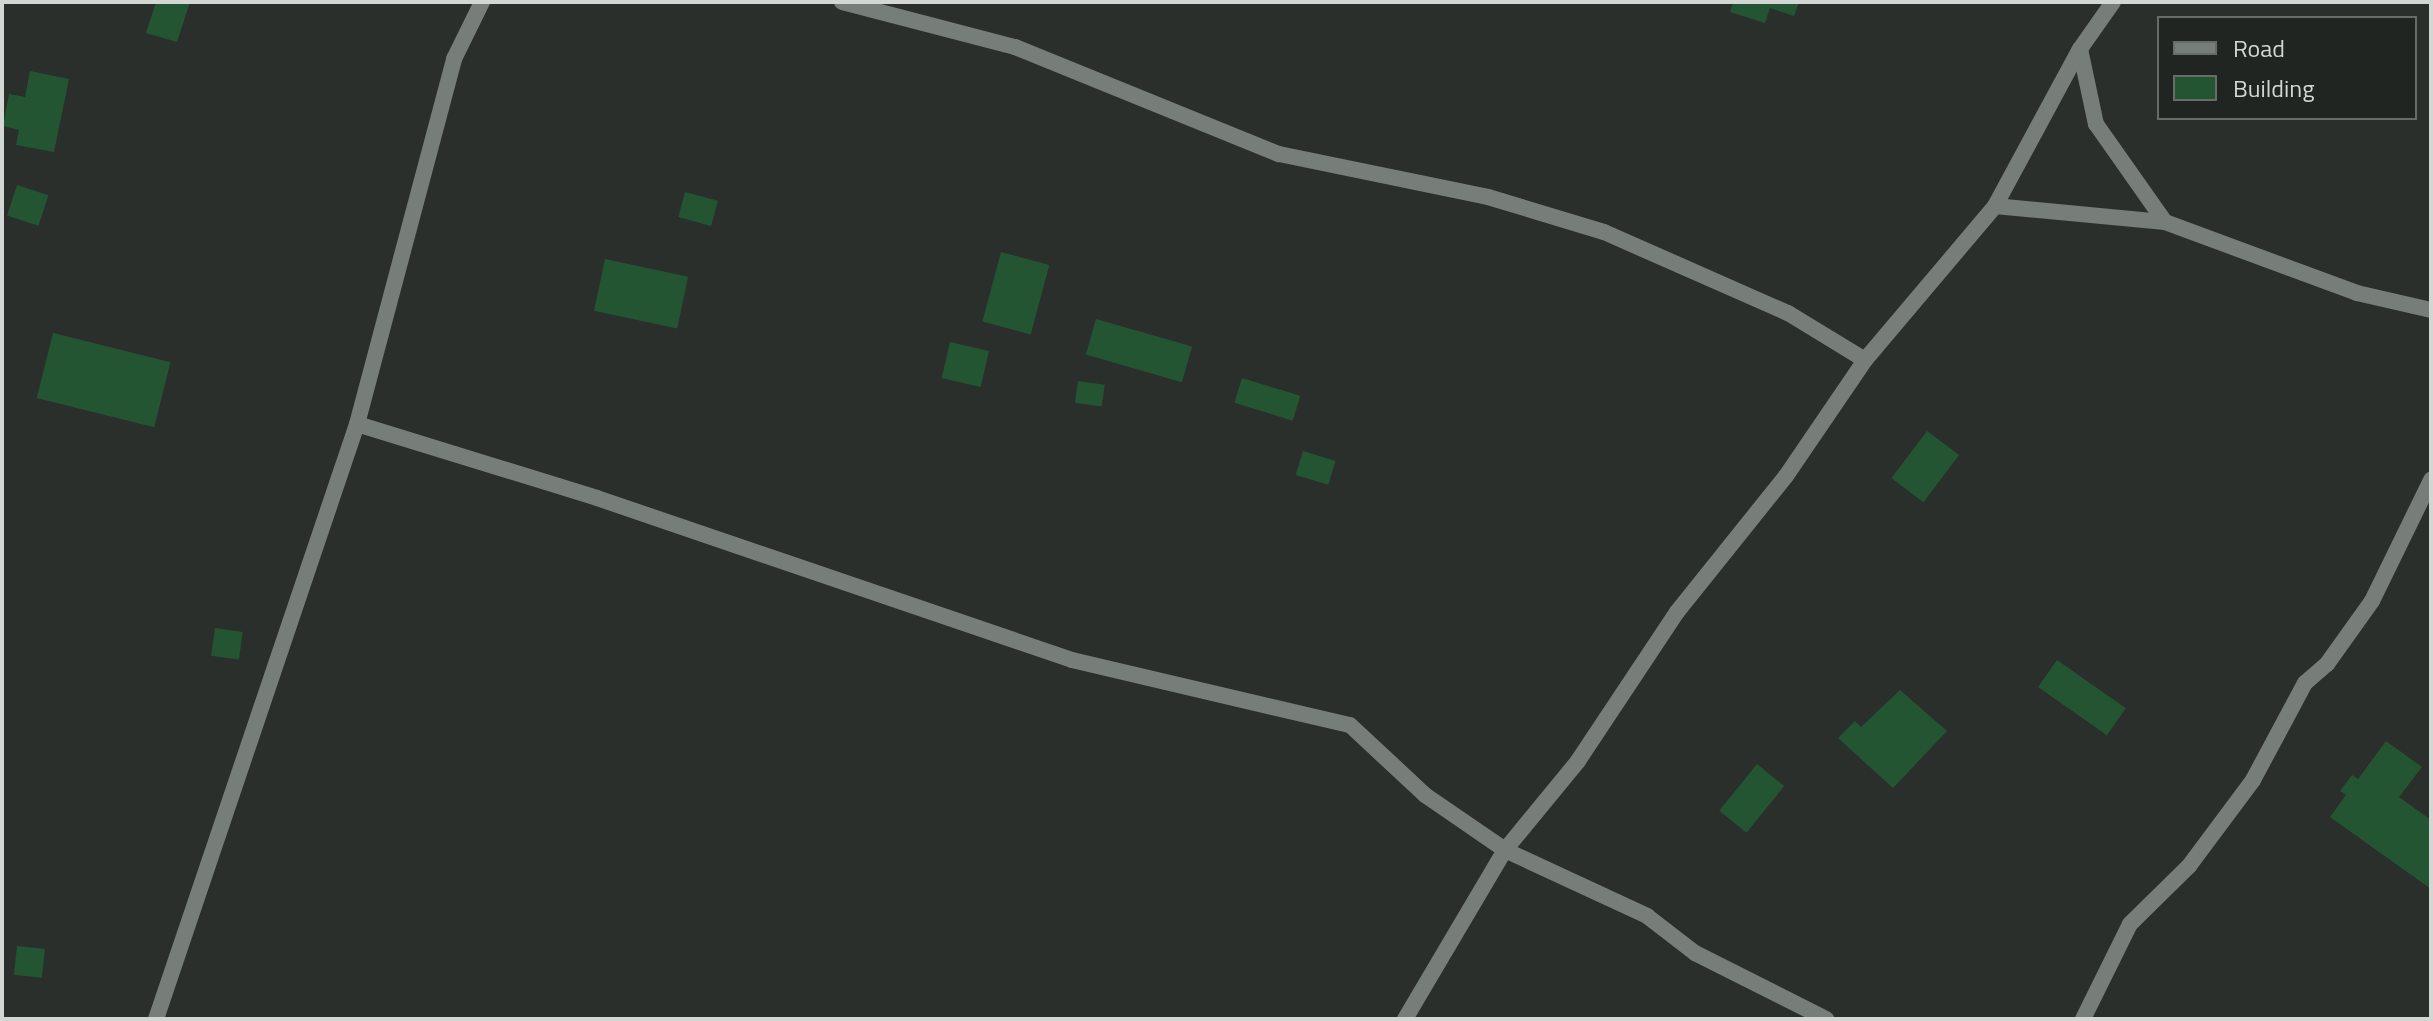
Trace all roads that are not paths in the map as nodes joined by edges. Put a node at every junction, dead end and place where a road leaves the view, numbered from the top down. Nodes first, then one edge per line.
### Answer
1 (482, 2) edge
2 (842, 2) edge
3 (2113, 2) edge
4 (2080, 49) junction
5 (1995, 206) junction
6 (2165, 222) junction
7 (2431, 310) edge
8 (1865, 360) junction
9 (357, 424) junction
10 (2431, 480) edge
11 (1505, 850) junction
12 (156, 1019) edge
13 (1405, 1019) edge
14 (1826, 1019) edge
15 (2083, 1019) edge

1 - 9 street
2 - 8 street
3 - 4 street
4 - 5 street
4 - 6 street
5 - 6 street
5 - 8 street
6 - 7 street
8 - 11 street
9 - 11 street
9 - 12 street
10 - 15 street
11 - 13 street
11 - 14 street

